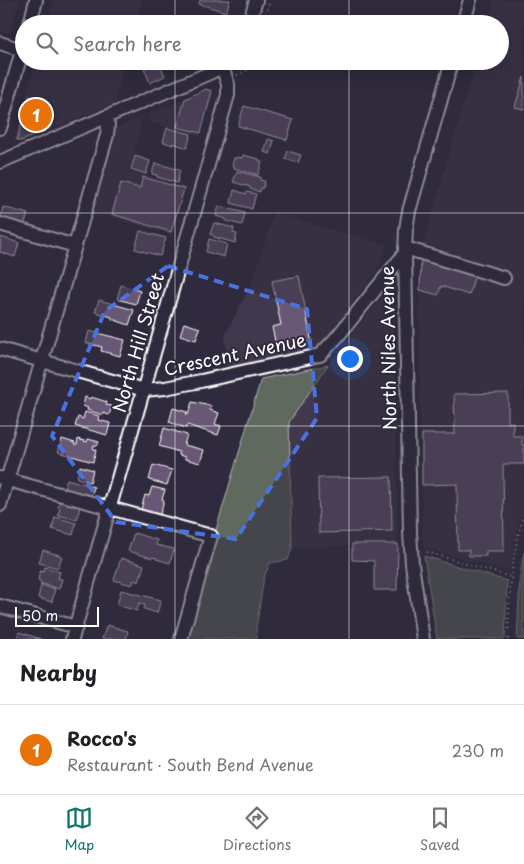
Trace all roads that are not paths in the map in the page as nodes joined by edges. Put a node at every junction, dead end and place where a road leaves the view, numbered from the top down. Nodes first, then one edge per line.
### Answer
1 (36, 0) edge
2 (256, 0) edge
3 (470, 0) edge
4 (32, 15) edge
5 (252, 15) edge
6 (466, 15) edge
7 (0, 43) edge
8 (15, 46) edge
9 (16, 70) edge
10 (213, 70) edge
11 (227, 70) edge
12 (449, 70) edge
13 (106, 118) junction
14 (0, 128) edge
15 (0, 162) edge
16 (0, 224) edge
17 (75, 246) junction
18 (405, 250) junction
19 (504, 278) dead end
20 (0, 349) edge
21 (42, 362) junction
22 (144, 390) junction
23 (4, 479) edge
24 (0, 505) edge
25 (110, 509) junction
26 (0, 606) edge
27 (74, 633) edge
28 (181, 639) edge
29 (423, 639) edge

1 - 4 street
2 - 5 street
3 - 6 street
7 - 8 street
9 - 14 street
10 - 13 street
11 - 22 street, North Hill Street
12 - 18 street, North Niles Avenue
13 - 15 street
13 - 17 street
16 - 17 street
17 - 21 street
18 - 19 street
18 - 22 street, Crescent Avenue
18 - 29 street, North Niles Avenue
20 - 21 street, Crescent Avenue
21 - 22 street, Crescent Avenue
21 - 23 street
22 - 25 street, North Hill Street
23 - 24 street
23 - 25 street
25 - 27 street, North Hill Street
25 - 28 street
26 - 27 street

